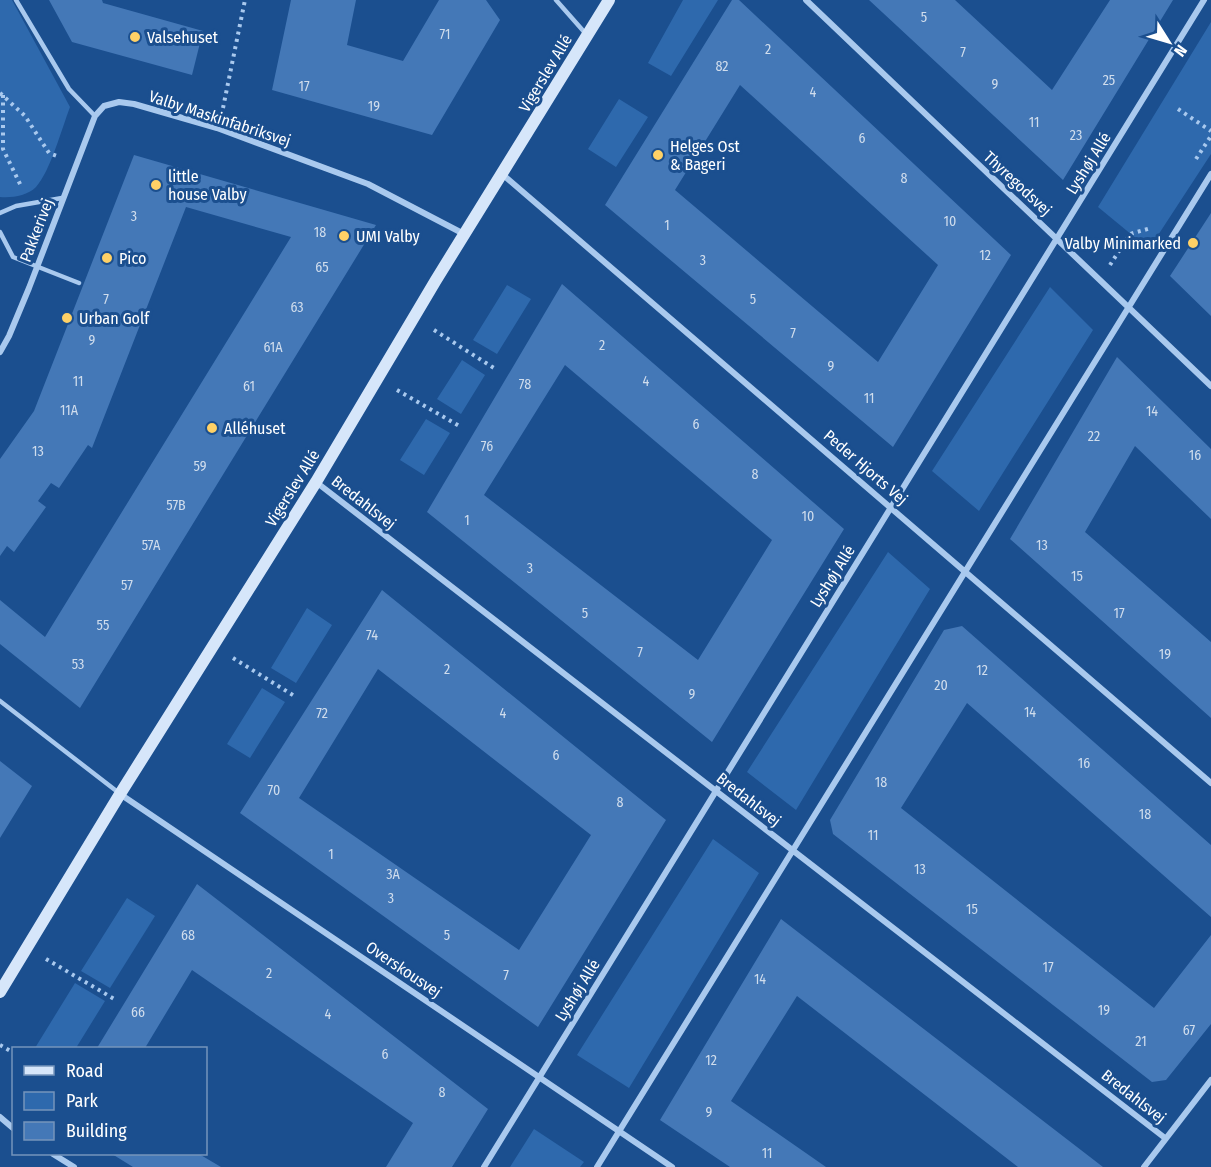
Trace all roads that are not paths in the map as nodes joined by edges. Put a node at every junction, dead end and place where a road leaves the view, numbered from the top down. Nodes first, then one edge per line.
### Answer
1 (16, 0) edge
2 (556, 0) edge
3 (609, 0) edge
4 (806, 0) edge
5 (1204, 0) edge
6 (587, 35) junction
7 (95, 116) junction
8 (502, 174) junction
9 (1211, 174) edge
10 (62, 198) junction
11 (0, 213) edge
12 (0, 232) edge
13 (464, 235) junction
14 (1057, 238) junction
15 (36, 268) junction
16 (79, 283) dead end
17 (1128, 307) junction
18 (0, 352) edge
19 (1211, 386) edge
20 (316, 482) junction
21 (891, 506) junction
22 (965, 571) junction
23 (0, 701) edge
24 (1211, 783) edge
25 (716, 790) junction
26 (120, 794) junction
27 (793, 850) junction
28 (0, 992) edge
29 (539, 1077) junction
30 (1211, 1080) edge
31 (0, 1117) edge
32 (12, 1127) edge
33 (619, 1131) junction
34 (1166, 1138) junction
35 (55, 1155) edge
36 (74, 1167) edge
37 (484, 1167) edge
38 (597, 1167) edge
39 (672, 1167) edge
40 (1144, 1167) edge

1 - 7 lane
2 - 6 lane
3 - 6 street, Vigerslev Allé
4 - 14 street, Thyregodsvej
5 - 14 street, Lyshøj Allé
6 - 8 street, Vigerslev Allé
7 - 10 street, Pakkerivej
7 - 13 street, Valby Maskinfabriksvej
8 - 13 street, Vigerslev Allé
8 - 21 street, Peder Hjorts Vej
9 - 17 street
10 - 11 lane
10 - 15 street, Pakkerivej
12 - 15 lane
13 - 20 street, Vigerslev Allé
14 - 17 street, Thyregodsvej
14 - 21 street, Lyshøj Allé
15 - 16 lane
15 - 18 street, Pakkerivej
17 - 19 street, Thyregodsvej
17 - 22 street
20 - 25 street, Bredahlsvej
20 - 26 street, Vigerslev Allé
21 - 22 street, Peder Hjorts Vej
21 - 25 street, Lyshøj Allé
22 - 24 street, Peder Hjorts Vej
22 - 27 street
23 - 26 lane
25 - 27 street, Bredahlsvej
25 - 29 street, Lyshøj Allé
26 - 28 street, Vigerslev Allé
26 - 29 street, Overskousvej
27 - 33 street
27 - 34 street, Bredahlsvej
29 - 33 street, Overskousvej
29 - 37 street, Lyshøj Allé
30 - 34 street
31 - 32 street
33 - 38 street
33 - 39 street, Overskousvej
34 - 40 street
35 - 36 street

